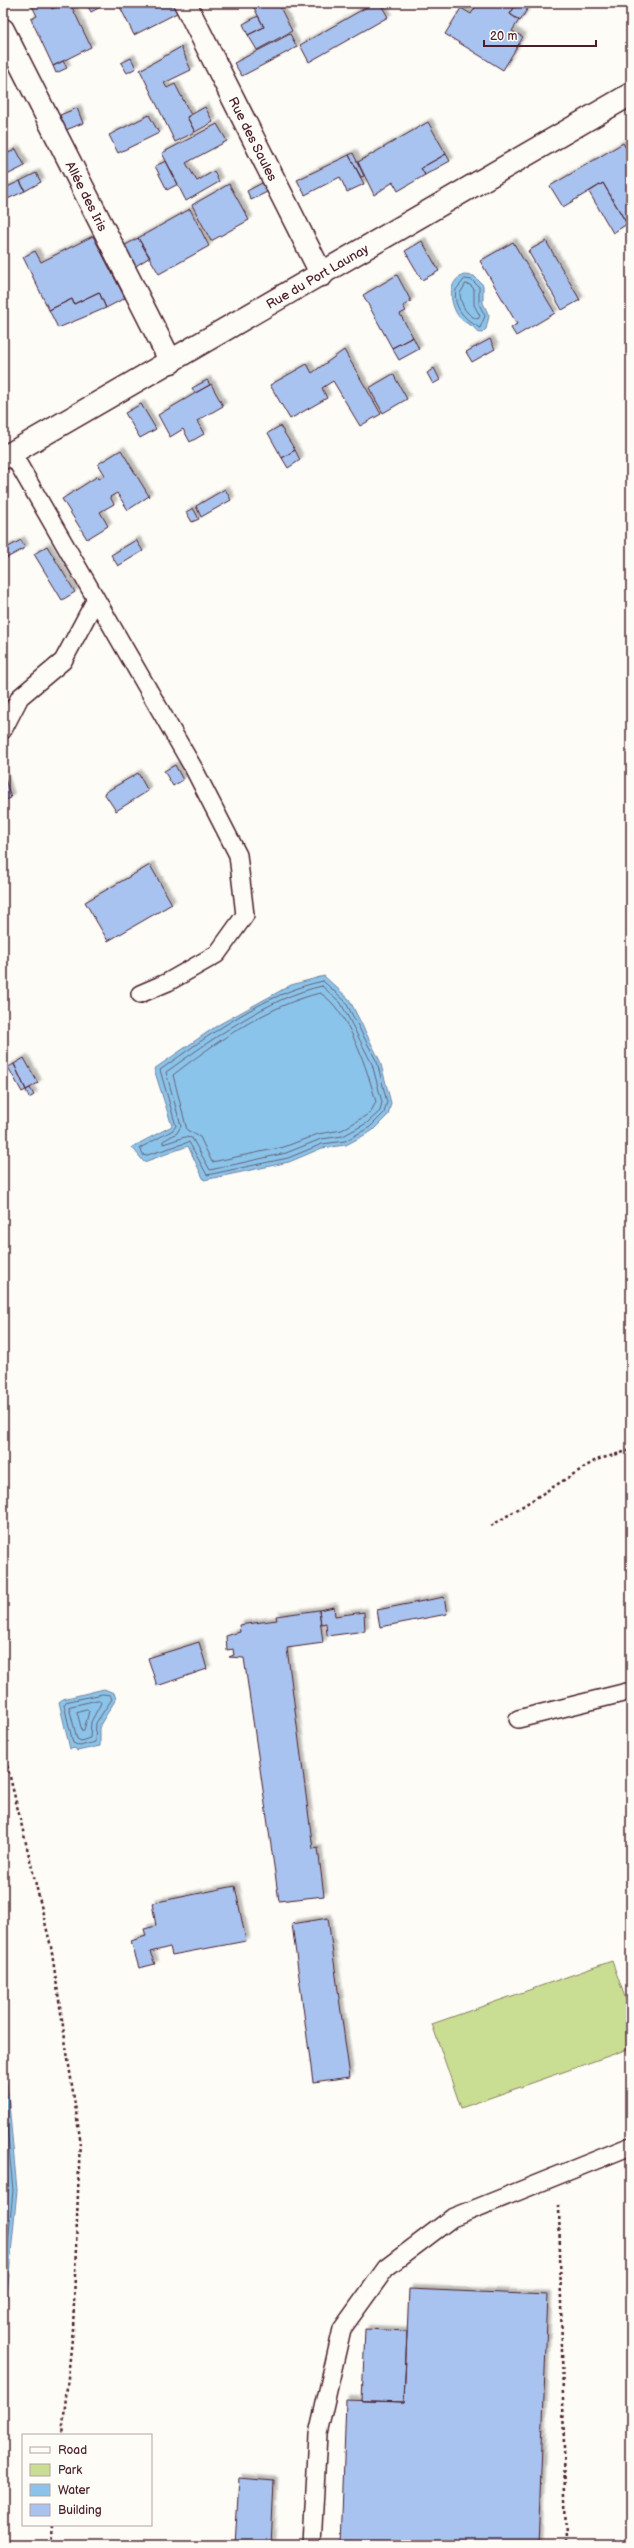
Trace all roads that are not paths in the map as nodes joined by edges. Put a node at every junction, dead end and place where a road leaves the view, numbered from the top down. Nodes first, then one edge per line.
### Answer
1 (185, 3) edge
2 (3, 30) edge
3 (631, 94) edge
4 (322, 275) junction
5 (171, 362) junction
6 (7, 456) edge
7 (96, 599) junction
8 (3, 730) edge
9 (140, 994) dead end
10 (631, 1691) edge
11 (518, 1719) dead end
12 (631, 2146) edge
13 (312, 2545) edge

1 - 4 street, Rue des Saules
2 - 5 street, Allée des Iris
3 - 4 street, Rue du Port Launay
4 - 5 street, Rue du Port Launay
5 - 6 street, Rue du Port Launay
6 - 7 lane
7 - 8 lane
7 - 9 lane
10 - 11 lane
12 - 13 lane

